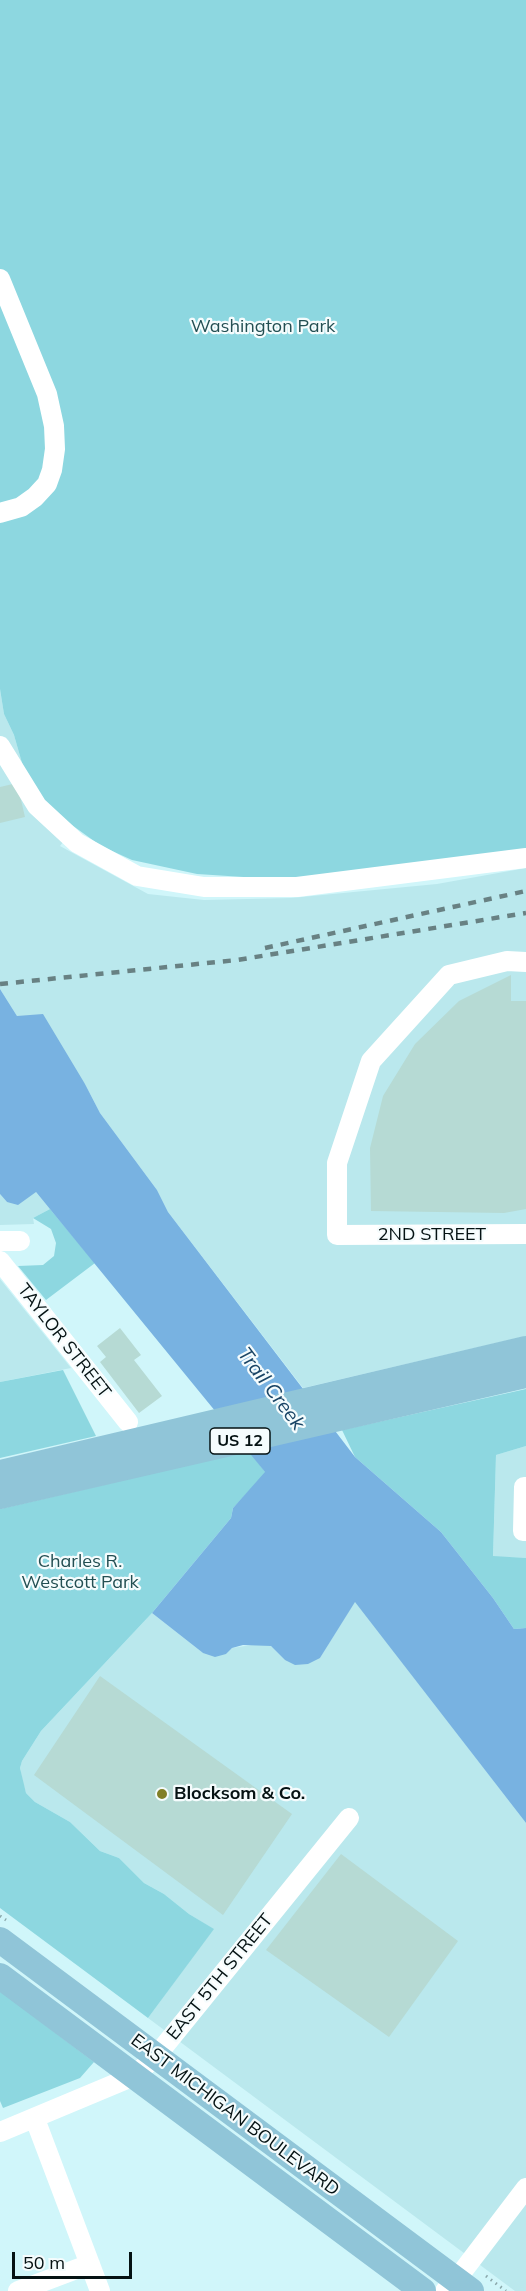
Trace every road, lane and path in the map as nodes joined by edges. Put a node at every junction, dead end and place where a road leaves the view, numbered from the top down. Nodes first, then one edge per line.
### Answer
1 (0, 279) edge
2 (0, 513) edge
3 (0, 746) edge
4 (526, 858) edge
5 (526, 962) edge
6 (526, 1234) edge
7 (0, 1261) edge
8 (526, 1349) edge
9 (526, 1375) edge
10 (128, 1422) dead end
11 (4, 1487) edge
12 (526, 1487) edge
13 (526, 1531) edge
14 (349, 1818) dead end
15 (0, 1940) edge
16 (0, 1976) edge
17 (157, 2055) junction
18 (134, 2076) junction
19 (35, 2119) junction
20 (0, 2132) edge
21 (526, 2188) edge
22 (90, 2264) junction
23 (457, 2287) edge
24 (18, 2291) edge
25 (100, 2291) edge
26 (423, 2291) edge

1 - 2 street
3 - 4 street
5 - 6 street, 2ND STREET
7 - 10 street, TAYLOR STREET
8 - 11 main road, US 12
9 - 11 main road, US 12
12 - 13 street
14 - 17 street, EAST 5TH STREET
15 - 17 main road, EAST MICHIGAN BOULEVARD
16 - 18 main road, EAST MICHIGAN BOULEVARD
17 - 18 street, EAST 5TH STREET
17 - 23 main road, EAST MICHIGAN BOULEVARD
18 - 19 street, EAST 5TH STREET
18 - 26 main road, EAST MICHIGAN BOULEVARD
19 - 20 street, EAST 5TH STREET
19 - 22 street
21 - 23 street
22 - 24 street
22 - 25 street

